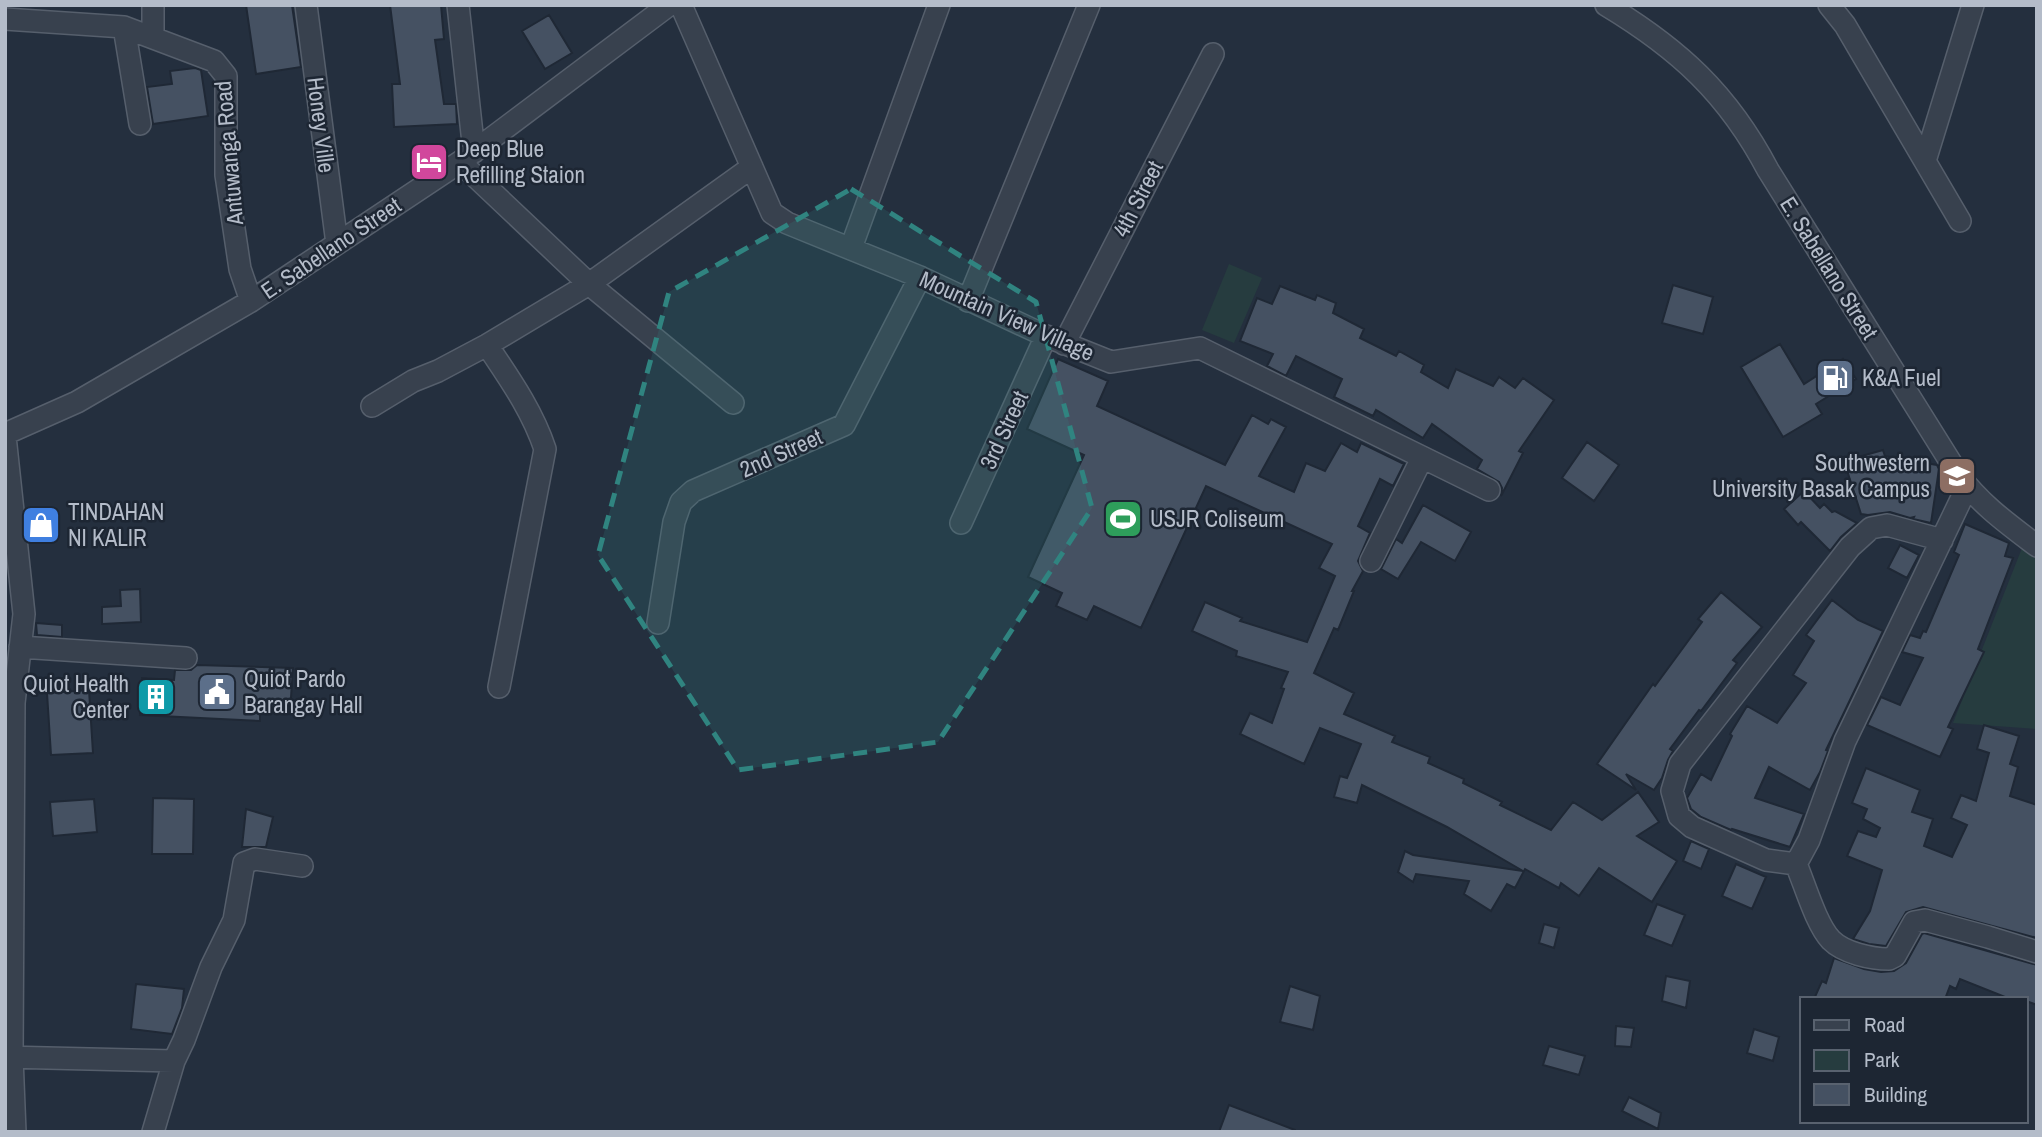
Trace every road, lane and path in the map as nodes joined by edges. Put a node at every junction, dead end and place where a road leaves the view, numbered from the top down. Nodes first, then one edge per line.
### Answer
1 (153, 5) edge
2 (306, 5) edge
3 (458, 5) edge
4 (669, 5) edge
5 (681, 5) edge
6 (939, 5) edge
7 (1089, 5) edge
8 (1607, 5) edge
9 (1829, 5) edge
10 (1973, 5) edge
11 (1629, 11) edge
12 (5, 19) edge
13 (124, 27) junction
14 (153, 37) junction
15 (1213, 54) dead end
16 (140, 124) dead end
17 (467, 157) junction
18 (1925, 161) junction
19 (752, 167) junction
20 (1960, 221) dead end
21 (337, 244) junction
22 (851, 248) junction
23 (920, 277) junction
24 (589, 284) junction
25 (251, 301) junction
26 (968, 301) junction
27 (1055, 340) junction
28 (487, 345) junction
29 (733, 403) dead end
30 (372, 406) dead end
31 (5, 435) edge
32 (1422, 457) junction
33 (1967, 487) junction
34 (1489, 490) dead end
35 (961, 523) dead end
36 (1942, 540) junction
37 (2037, 546) edge
38 (1371, 561) dead end
39 (659, 623) dead end
40 (20, 647) junction
41 (186, 658) dead end
42 (499, 687) dead end
43 (1796, 864) junction
44 (302, 866) dead end
45 (2037, 952) edge
46 (9, 1057) edge
47 (174, 1061) junction
48 (15, 1132) edge
49 (153, 1132) edge

1 - 14 street
2 - 21 street, Honey Ville
3 - 17 street
4 - 17 street, E. Sabellano Street
5 - 19 street, Mountain View Village
6 - 22 street
7 - 26 street
8 - 11 street, E. Sabellano Street
9 - 18 street
10 - 18 street
11 - 33 street, E. Sabellano Street
12 - 13 street, Antuwanga Road
13 - 14 street, Antuwanga Road
13 - 16 street
14 - 25 street, Antuwanga Road
15 - 27 street, 4th Street
17 - 21 street, E. Sabellano Street
17 - 24 street
18 - 20 street
19 - 22 street, Mountain View Village
19 - 24 street
21 - 25 street, E. Sabellano Street
22 - 23 street, Mountain View Village
23 - 26 street, Mountain View Village
23 - 39 street, 2nd Street
24 - 28 street
24 - 29 street
25 - 31 street, E. Sabellano Street
26 - 27 street, Mountain View Village
27 - 32 street, Mountain View Village
27 - 35 street, 3rd Street
28 - 30 street
28 - 42 street
31 - 40 street
32 - 34 street, Mountain View Village
32 - 38 street
33 - 36 street
33 - 37 street, E. Sabellano Street
36 - 43 street
36 - 43 street
40 - 41 street
40 - 46 street
43 - 45 street
44 - 47 street
46 - 47 street
46 - 48 street
47 - 49 street

